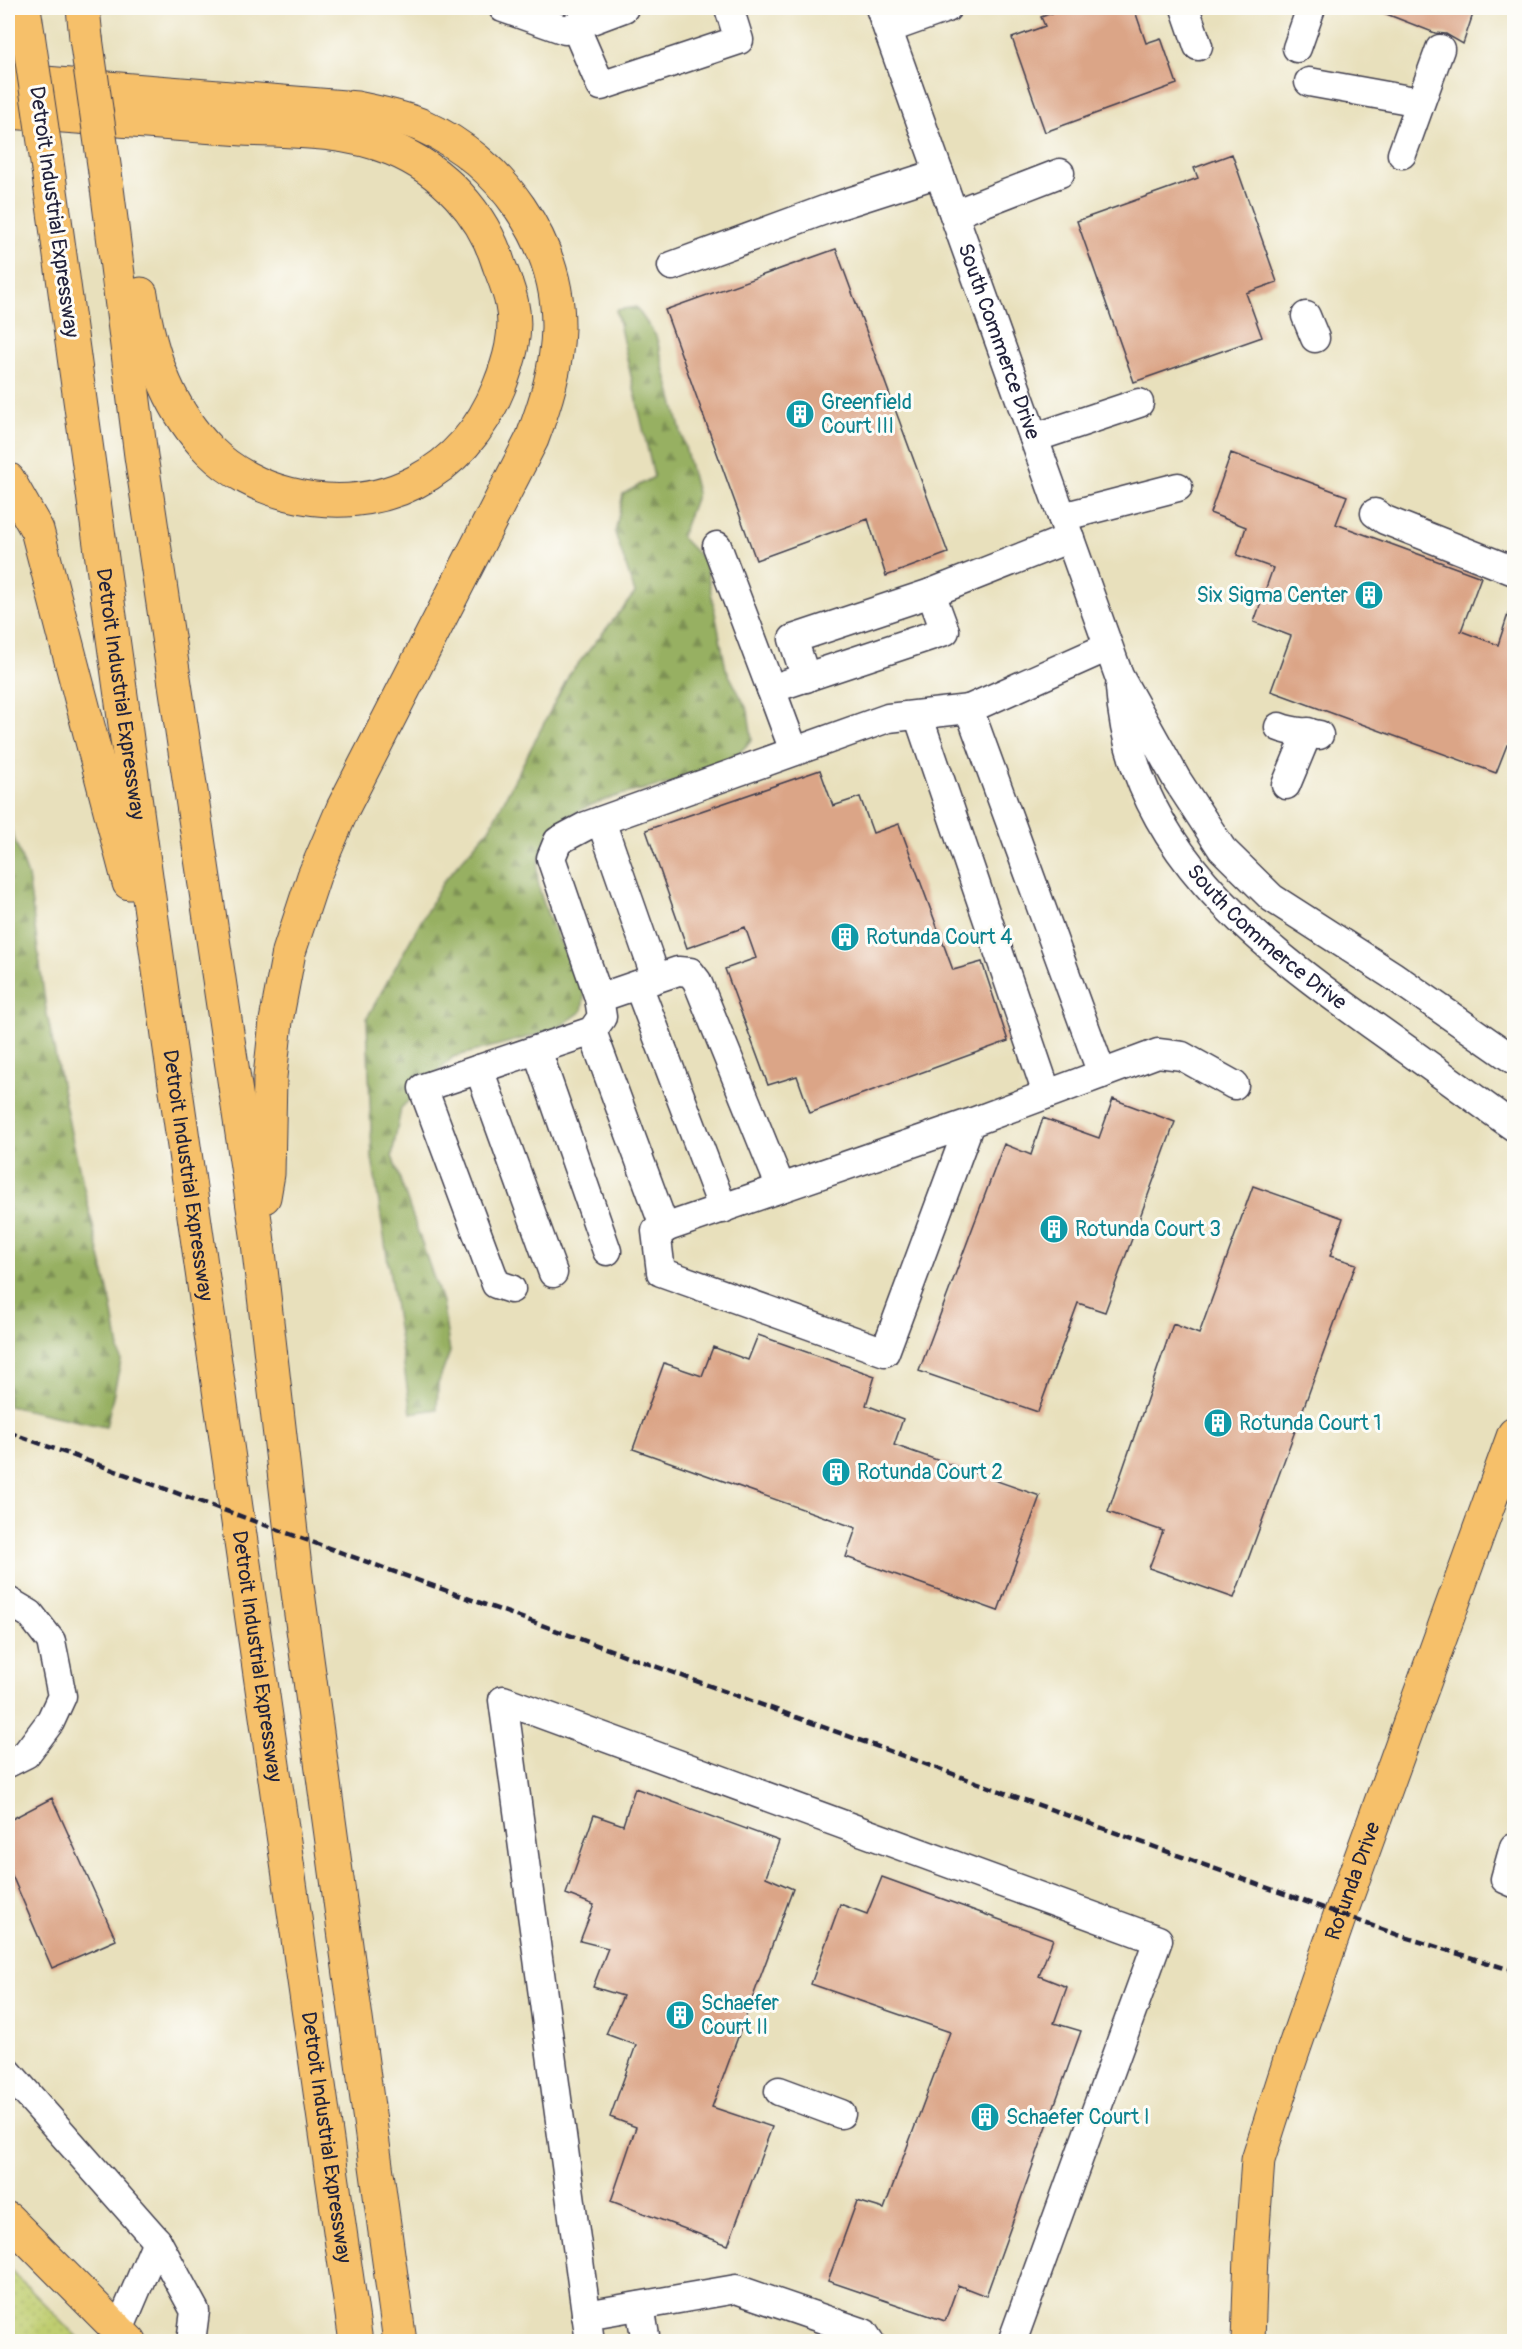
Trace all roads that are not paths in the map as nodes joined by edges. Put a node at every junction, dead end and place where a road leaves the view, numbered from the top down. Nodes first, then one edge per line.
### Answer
1 (503, 8) edge
2 (624, 8) edge
3 (729, 8) edge
4 (947, 8) edge
5 (1185, 8) edge
6 (1311, 8) edge
7 (884, 18) edge
8 (26, 21) edge
9 (85, 23) edge
10 (575, 26) junction
11 (1198, 46) dead end
12 (1297, 48) dead end
13 (1440, 49) dead end
14 (8, 80) edge
15 (1309, 82) dead end
16 (1420, 102) junction
17 (8, 112) edge
18 (1402, 154) dead end
19 (939, 172) junction
20 (1060, 173) dead end
21 (107, 183) junction
22 (954, 214) junction
23 (672, 266) dead end
24 (1139, 404) dead end
25 (1034, 438) junction
26 (8, 479) edge
27 (1178, 487) dead end
28 (1376, 513) dead end
29 (1066, 527) junction
30 (717, 546) dead end
31 (1515, 572) edge
32 (932, 592) junction
33 (1108, 647) junction
34 (1119, 676) junction
35 (806, 678) junction
36 (771, 689) junction
37 (969, 709) junction
38 (918, 714) junction
39 (1279, 727) dead end
40 (794, 751) junction
41 (1286, 784) dead end
42 (601, 820) junction
43 (647, 981) junction
44 (599, 998) junction
45 (592, 1031) junction
46 (168, 1035) junction
47 (537, 1050) junction
48 (1515, 1060) edge
49 (479, 1069) junction
50 (1102, 1074) junction
51 (1234, 1085) dead end
52 (1047, 1095) junction
53 (970, 1123) junction
54 (1515, 1127) edge
55 (781, 1188) junction
56 (723, 1209) junction
57 (665, 1229) junction
58 (258, 1234) junction
59 (607, 1251) dead end
60 (553, 1273) dead end
61 (511, 1289) dead end
62 (1515, 1434) edge
63 (8, 1601) edge
64 (8, 1763) edge
65 (1515, 1847) edge
66 (1515, 1883) edge
67 (8, 2072) edge
68 (779, 2091) dead end
69 (841, 2114) dead end
70 (8, 2219) edge
71 (157, 2241) junction
72 (640, 2306) junction
73 (588, 2328) edge
74 (124, 2336) edge
75 (191, 2342) edge
76 (356, 2342) edge
77 (400, 2342) edge
78 (646, 2342) edge
79 (870, 2342) edge
80 (1012, 2342) edge
81 (1248, 2342) edge

1 - 10 street
2 - 10 street
3 - 10 street
4 - 7 street
5 - 11 street
6 - 12 street
7 - 19 street, South Commerce Drive
8 - 46 main road, Detroit Industrial Expressway, bridge
9 - 21 main road, bridge
13 - 16 street
14 - 58 main road
15 - 16 street
16 - 18 street
17 - 21 main road
19 - 22 street, South Commerce Drive
19 - 23 street
20 - 22 street
21 - 58 main road
22 - 25 street, South Commerce Drive
24 - 25 street
25 - 29 street, South Commerce Drive
26 - 46 main road
27 - 29 street
28 - 31 street
29 - 32 street
29 - 33 street, South Commerce Drive
30 - 36 street
32 - 35 street
32 - 35 street
33 - 34 street, South Commerce Drive
33 - 37 street
34 - 48 street, South Commerce Drive
34 - 54 street, South Commerce Drive
35 - 36 street
36 - 40 street
37 - 38 street
37 - 50 street
38 - 40 street
38 - 52 street
39 - 41 street
40 - 42 street
42 - 43 street
42 - 44 street
43 - 44 street
43 - 55 street
43 - 56 street
44 - 45 street
45 - 47 street
45 - 57 street
46 - 76 main road, Detroit Industrial Expressway
47 - 49 street
47 - 59 street
49 - 60 street
49 - 61 street
50 - 51 street
50 - 52 street
52 - 53 street
53 - 55 street
53 - 57 street
55 - 56 street
56 - 57 street
58 - 77 main road
62 - 81 main road, Rotunda Drive
63 - 64 street
65 - 66 street
67 - 71 street
68 - 69 street
70 - 74 main road
71 - 74 street
71 - 75 street
72 - 73 street
72 - 78 street
72 - 79 street
73 - 80 street

